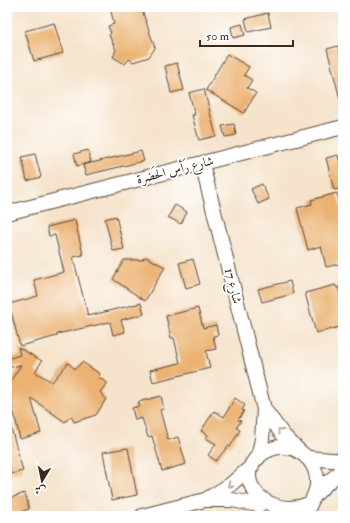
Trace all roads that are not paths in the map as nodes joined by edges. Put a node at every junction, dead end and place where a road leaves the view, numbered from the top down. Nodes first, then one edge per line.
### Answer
1 (343, 127) edge
2 (202, 164) junction
3 (7, 213) edge
4 (264, 409) junction
5 (303, 454) junction
6 (343, 461) edge
7 (255, 462) junction
8 (343, 470) edge
9 (205, 500) junction
10 (259, 505) junction
11 (309, 506) edge
12 (273, 515) edge
13 (142, 516) edge

1 - 2 street, شارع رَأس الحَضرة
2 - 3 street, شارع رَأس الحَضرة
2 - 4 street, شارع 17
5 -> 4 street, شارع 17
4 - 7 street, شارع 17
5 - 6 street
5 - 7 street
5 - 11 street
7 -> 9 street
7 - 10 street
8 - 11 street
9 - 10 street
9 - 13 street
10 - 12 street
11 - 12 street

